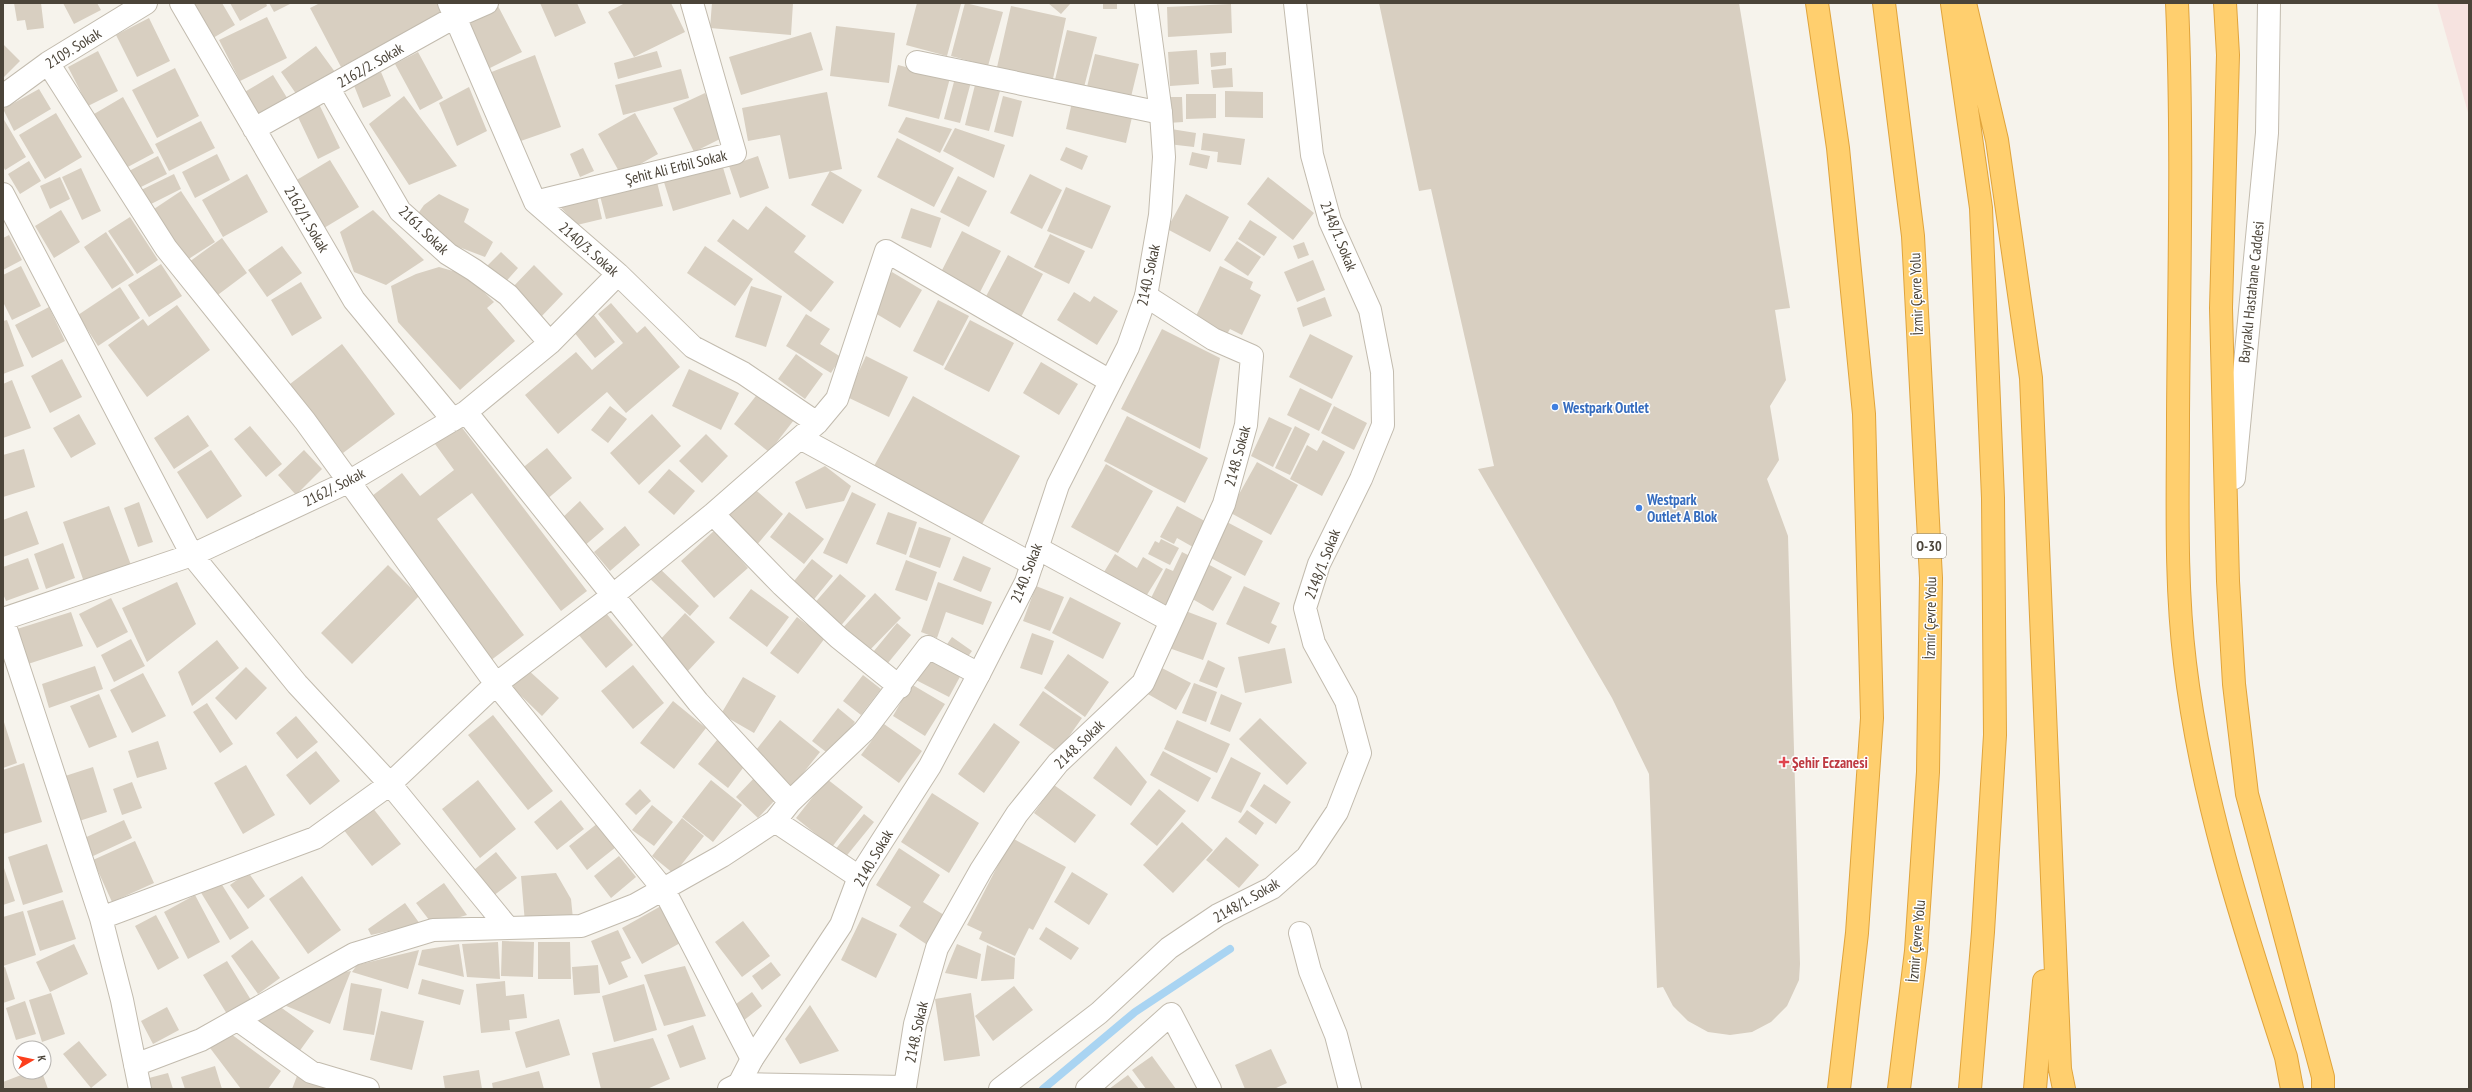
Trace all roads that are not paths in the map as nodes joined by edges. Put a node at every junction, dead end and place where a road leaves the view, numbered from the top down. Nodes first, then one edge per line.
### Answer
1 (146, 3) edge
2 (181, 3) edge
3 (488, 3) edge
4 (692, 3) edge
5 (1146, 3) edge
6 (1296, 3) edge
7 (1817, 3) edge
8 (1884, 3) edge
9 (1952, 3) edge
10 (1965, 3) edge
11 (2178, 3) edge
12 (2225, 3) edge
13 (2269, 3) edge
14 (452, 10) edge
15 (917, 62) dead end
16 (48, 63) junction
17 (329, 89) junction
18 (3, 96) edge
19 (1161, 113) junction
20 (254, 129) junction
21 (3, 194) edge
22 (535, 202) junction
23 (618, 274) junction
24 (1146, 296) junction
25 (550, 343) junction
26 (1110, 381) junction
27 (460, 416) junction
28 (817, 423) junction
29 (802, 439) junction
30 (350, 481) junction
31 (713, 514) junction
32 (192, 555) junction
33 (1034, 556) junction
34 (2228, 581) junction
35 (612, 596) junction
36 (3, 619) edge
37 (1170, 621) junction
38 (979, 674) junction
39 (496, 684) junction
40 (900, 687) junction
41 (390, 784) junction
42 (790, 802) junction
43 (775, 821) junction
44 (859, 878) junction
45 (664, 890) junction
46 (2052, 892) junction
47 (101, 918) junction
48 (508, 928) junction
49 (1300, 933) dead end
50 (238, 1020) junction
51 (752, 1059) junction
52 (135, 1065) junction
53 (734, 1086) edge
54 (910, 1088) edge
55 (140, 1089) edge
56 (368, 1089) edge
57 (1000, 1089) edge
58 (1087, 1089) edge
59 (1210, 1089) edge
60 (1350, 1089) edge
61 (1839, 1089) edge
62 (1899, 1089) edge
63 (1970, 1089) edge
64 (2035, 1089) edge
65 (2064, 1089) edge
66 (2292, 1089) edge
67 (2323, 1089) edge

1 - 16 street, 2109. Sokak
2 - 20 street, 2162/1. Sokak
3 - 14 street, 2162/2. Sokak
4 - 22 street, Şehit Ali Erbil Sokak
5 - 19 street, 2140. Sokak
6 - 57 street, 2148/1. Sokak
7 - 61 highway
8 - 62 highway, İzmir Çevre Yolu / O-30
9 - 63 highway
10 - 46 highway
11 - 66 highway
12 - 34 highway
13 - 34 street, Bayraklı Hastahane Caddesi
14 - 17 street, 2162/2. Sokak
14 - 22 street, 2140/3. Sokak
15 - 19 street
16 - 18 street, 2109. Sokak
16 - 30 street
17 - 20 street, 2162/2. Sokak
17 - 25 street, 2161. Sokak
19 - 24 street, 2140. Sokak
20 - 27 street, 2162/1. Sokak
21 - 32 street
22 - 23 street, 2140/3. Sokak
23 - 25 street, 2162/. Sokak
23 - 28 street, 2140/3. Sokak
24 - 26 street, 2140. Sokak
24 - 37 street, 2148. Sokak
25 - 27 street, 2162/. Sokak
26 - 28 street
26 - 33 street, 2140. Sokak
27 - 30 street, 2162/. Sokak
27 - 35 street, 2162/1. Sokak
28 - 29 street
29 - 31 street
29 - 33 street
30 - 32 street, 2162/. Sokak
30 - 39 street
31 - 35 street
31 - 40 street
32 - 36 street, 2162/. Sokak
32 - 41 street
33 - 37 street
33 - 38 street, 2140. Sokak
34 - 67 highway
35 - 39 street
35 - 42 street, 2162/1. Sokak
36 - 47 street
37 - 54 street, 2148. Sokak
38 - 40 street
38 - 44 street, 2140. Sokak
39 - 41 street
39 - 45 street
40 - 42 street
41 - 47 street
41 - 48 street
42 - 43 street
43 - 44 street
43 - 45 street
44 - 51 street, 2140. Sokak
45 - 48 street
45 - 51 street
46 - 64 highway
46 - 65 highway
47 - 52 street
48 - 50 street
49 - 60 street
50 - 52 street
50 - 56 street
51 - 53 street, 2140. Sokak
52 - 55 street
53 - 54 street, 2148. Sokak
58 - 59 street

